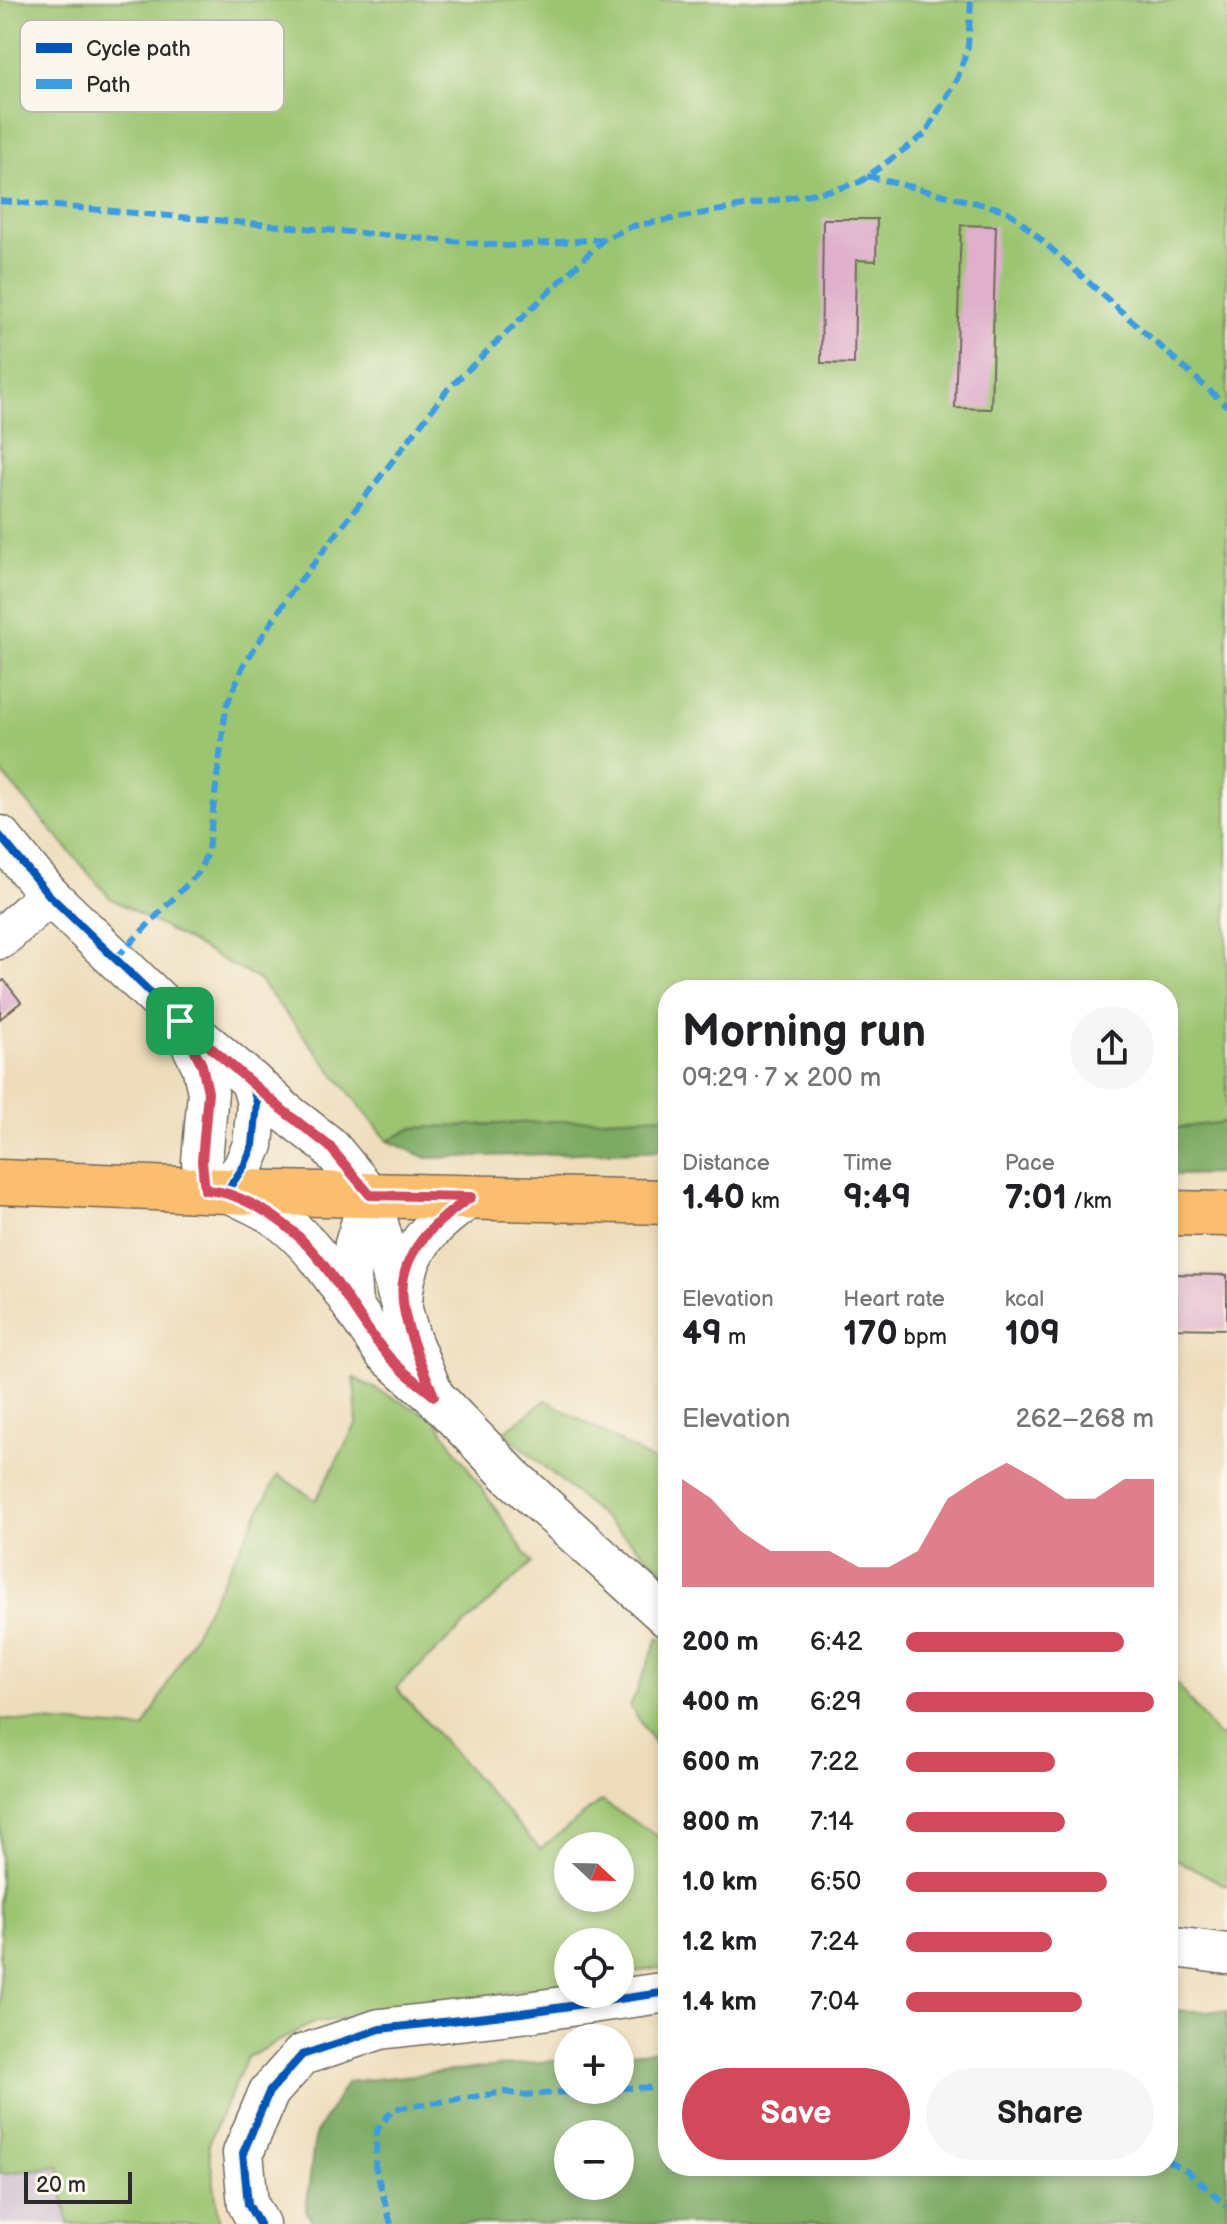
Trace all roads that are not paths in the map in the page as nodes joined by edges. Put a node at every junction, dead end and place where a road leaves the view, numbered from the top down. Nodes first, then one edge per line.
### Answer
1 (0, 836) edge
2 (49, 895) junction
3 (0, 939) edge
4 (180, 1021) junction
5 (251, 1081) junction
6 (0, 1182) edge
7 (216, 1190) junction
8 (370, 1195) junction
9 (471, 1197) junction
10 (658, 1202) edge
11 (1178, 1213) edge
12 (1227, 1214) edge
13 (352, 1305) junction
14 (401, 1307) junction
15 (434, 1396) junction
16 (658, 1609) edge
17 (1178, 1924) edge
18 (1178, 1947) edge
19 (1217, 1953) edge
20 (658, 1993) edge
21 (259, 2224) edge

1 - 2 street
2 - 3 street
2 - 4 street
4 - 5 street
4 - 7 street
5 - 7 street
5 - 8 street
6 - 7 main road
7 - 8 main road
7 - 13 street
8 - 9 main road
8 - 13 street
8 - 14 street
9 - 10 main road
9 - 14 street
11 - 12 main road
13 - 15 street
14 - 15 street
15 - 16 street
17 - 19 street
18 - 19 street
20 - 21 street

